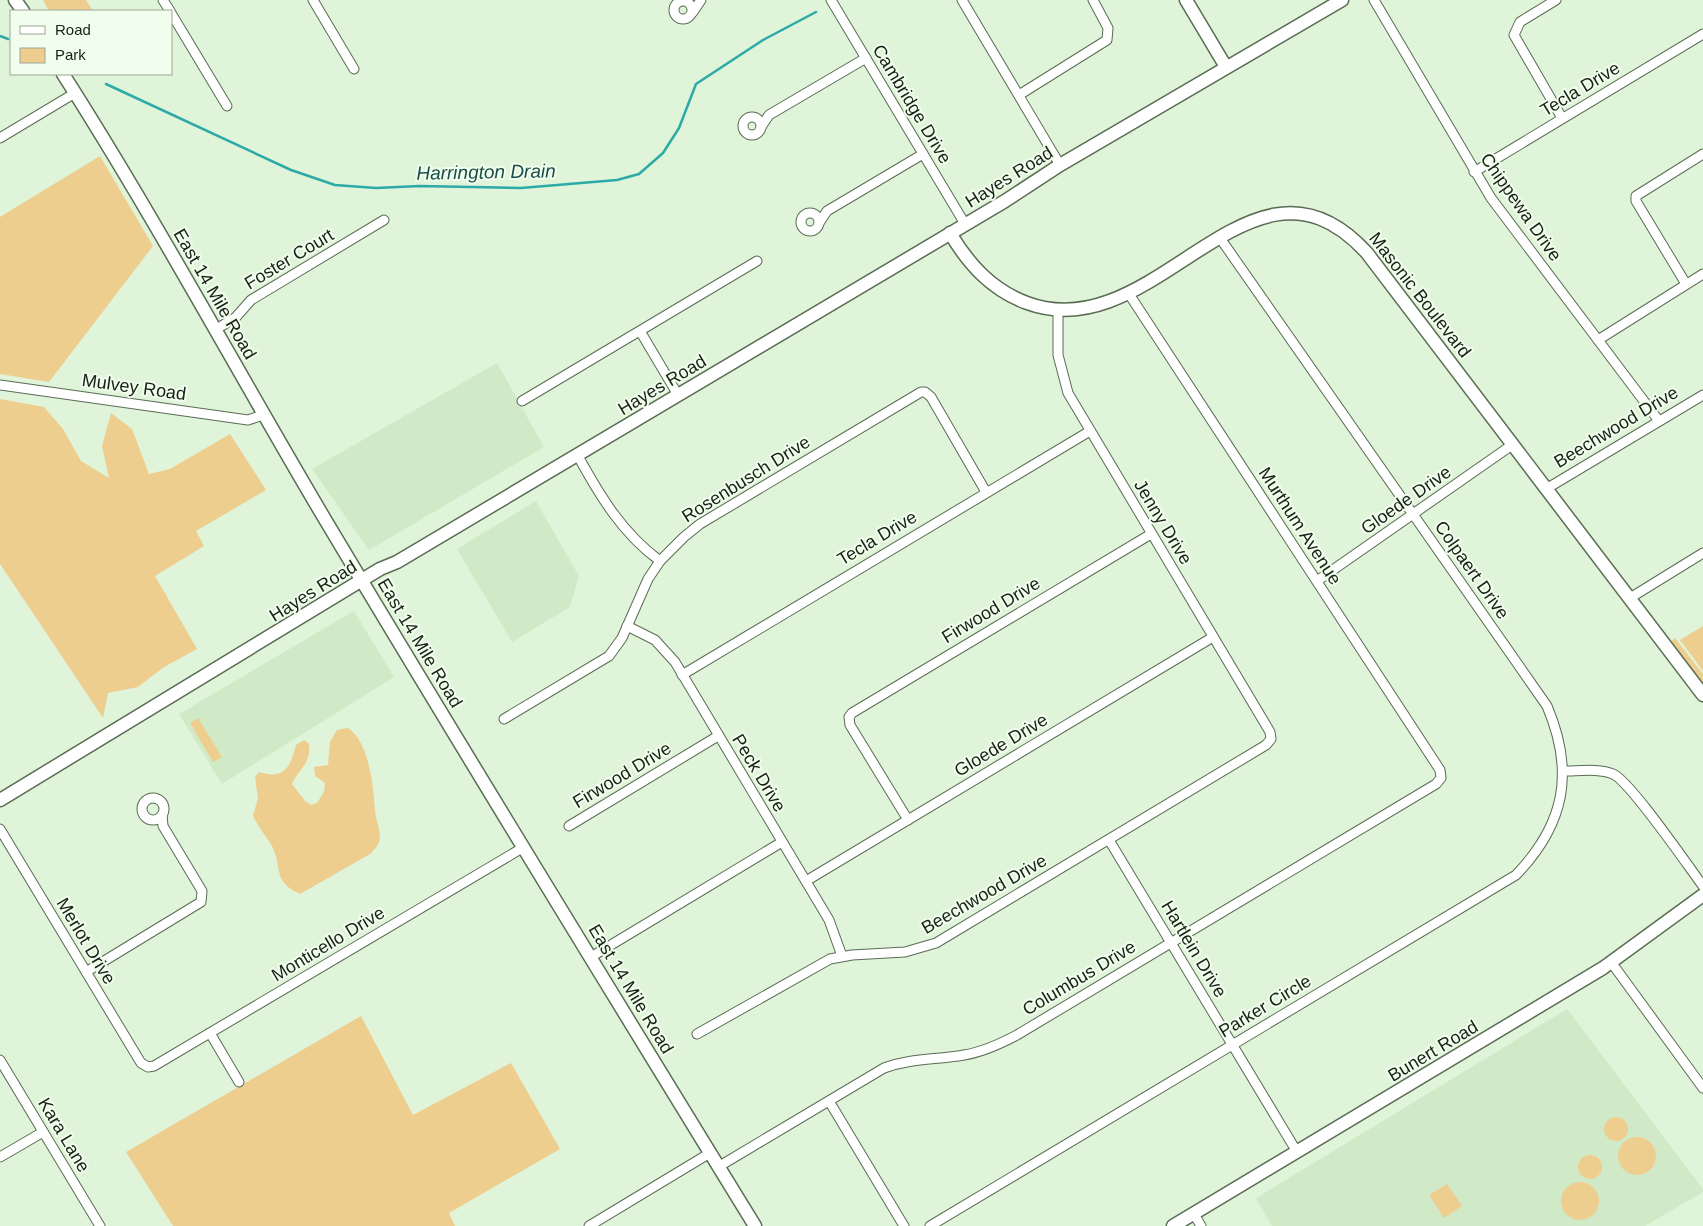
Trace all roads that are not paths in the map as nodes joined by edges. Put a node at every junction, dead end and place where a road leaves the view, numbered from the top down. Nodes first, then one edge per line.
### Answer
1 (313, 0) edge
2 (701, 0) edge
3 (831, 0) edge
4 (962, 0) edge
5 (1093, 0) edge
6 (1186, 0) edge
7 (1342, 0) edge
8 (1374, 0) edge
9 (1556, 0) edge
10 (688, 2) junction
11 (693, 12) junction
12 (172, 14) edge
13 (1703, 34) edge
14 (866, 58) junction
15 (1226, 66) junction
16 (354, 69) dead end
17 (64, 75) edge
18 (75, 93) junction
19 (1019, 95) junction
20 (227, 106) dead end
21 (769, 115) junction
22 (756, 117) junction
23 (1562, 118) junction
24 (761, 127) junction
25 (0, 138) edge
26 (923, 154) junction
27 (1703, 154) edge
28 (1060, 165) junction
29 (1474, 172) junction
30 (827, 211) junction
31 (814, 213) junction
32 (384, 220) dead end
33 (819, 223) junction
34 (965, 224) junction
35 (950, 233) junction
36 (1220, 238) junction
37 (757, 261) dead end
38 (1703, 274) edge
39 (1686, 284) junction
40 (1129, 294) junction
41 (1058, 310) junction
42 (215, 330) junction
43 (640, 330) junction
44 (1598, 340) junction
45 (0, 385) edge
46 (678, 395) junction
47 (1703, 395) edge
48 (522, 401) dead end
49 (264, 415) junction
50 (1658, 421) junction
51 (1090, 431) junction
52 (1512, 445) junction
53 (578, 456) junction
54 (1546, 489) junction
55 (986, 492) junction
56 (1413, 516) junction
57 (1151, 534) junction
58 (1703, 553) edge
59 (660, 561) junction
60 (362, 580) junction
61 (1317, 581) junction
62 (1630, 598) junction
63 (627, 626) junction
64 (1213, 637) junction
65 (682, 674) junction
66 (1703, 695) edge
67 (504, 719) dead end
68 (718, 736) junction
69 (1271, 739) joint
70 (1563, 771) junction
71 (1441, 778) joint
72 (0, 800) edge
73 (162, 815) junction
74 (153, 820) junction
75 (908, 820) junction
76 (163, 826) junction
77 (568, 826) dead end
78 (0, 829) edge
79 (1109, 840) junction
80 (782, 842) junction
81 (524, 847) junction
82 (806, 881) junction
83 (1703, 886) edge
84 (1703, 895) edge
85 (1171, 942) junction
86 (591, 956) junction
87 (842, 956) junction
88 (1611, 962) junction
89 (86, 972) junction
90 (210, 1033) junction
91 (697, 1034) dead end
92 (1232, 1045) junction
93 (0, 1060) edge
94 (148, 1067) joint
95 (239, 1082) dead end
96 (1703, 1088) edge
97 (829, 1101) junction
98 (43, 1132) junction
99 (1297, 1152) junction
100 (710, 1153) junction
101 (0, 1157) edge
102 (718, 1166) junction
103 (1194, 1214) junction
104 (100, 1226) edge
105 (589, 1226) edge
106 (755, 1226) edge
107 (904, 1226) edge
108 (930, 1226) edge
109 (1173, 1226) edge
110 (1201, 1226) edge

1 - 16 street
2 - 10 street
2 - 11 street
3 - 14 street, Cambridge Drive
4 - 19 street
5 - 19 street
6 - 15 street
7 - 15 street, Hayes Road
8 - 29 street, Chippewa Drive
9 - 23 street
10 - 11 street
10 - 11 street
12 - 20 street
13 - 23 street, Tecla Drive
14 - 21 street
14 - 26 street, Cambridge Drive
15 - 28 street, Hayes Road
17 - 18 street, East 14 Mile Road
18 - 25 street
18 - 42 street, East 14 Mile Road
19 - 28 street
21 - 22 street
21 - 24 street
22 - 24 street
22 - 24 street
23 - 29 street, Tecla Drive
26 - 30 street
26 - 34 street, Cambridge Drive
27 - 39 street
28 - 34 street, Hayes Road
29 - 44 street, Chippewa Drive
30 - 31 street
30 - 33 street
31 - 33 street
31 - 33 street
32 - 42 street, Foster Court
34 - 35 street, Hayes Road
35 - 41 street, Masonic Boulevard
35 - 46 street, Hayes Road
36 - 40 street, Masonic Boulevard
36 - 52 street, Masonic Boulevard
36 - 56 street, Colpaert Drive
37 - 43 street
38 - 39 street
39 - 44 street
40 - 41 street, Masonic Boulevard
40 - 61 street, Murthum Avenue
41 - 51 street, Jenny Drive
42 - 49 street, East 14 Mile Road
43 - 46 street
43 - 48 street
44 - 50 street, Chippewa Drive
45 - 49 street, Mulvey Road
46 - 53 street, Hayes Road
47 - 50 street, Beechwood Drive
49 - 60 street, East 14 Mile Road
50 - 54 street, Beechwood Drive
51 - 55 street, Tecla Drive
51 - 57 street, Jenny Drive
52 - 54 street, Masonic Boulevard
52 - 56 street, Gloede Drive
53 - 59 street
53 - 60 street, Hayes Road
54 - 62 street, Masonic Boulevard
55 - 59 street, Rosenbusch Drive
55 - 65 street, Tecla Drive
56 - 61 street, Gloede Drive
56 - 70 street, Colpaert Drive
57 - 64 street, Jenny Drive
57 - 75 street, Firwood Drive
58 - 62 street
59 - 63 street, Rosenbusch Drive
60 - 72 street, Hayes Road
60 - 81 street, East 14 Mile Road
61 - 71 street, Murthum Avenue
62 - 66 street, Masonic Boulevard
63 - 65 street, Peck Drive
63 - 67 street, Rosenbusch Drive
64 - 69 street, Jenny Drive
64 - 75 street, Gloede Drive
65 - 68 street, Peck Drive
68 - 77 street, Firwood Drive
68 - 80 street, Peck Drive
69 - 79 street, Beechwood Drive
70 - 83 street
70 - 92 street, Parker Circle
71 - 85 street, Columbus Drive
73 - 74 street
73 - 74 street
73 - 76 street
74 - 76 street
75 - 82 street, Gloede Drive
76 - 89 street
78 - 89 street, Merlot Drive
79 - 85 street, Hartlein Drive
79 - 87 street, Beechwood Drive
80 - 82 street, Peck Drive
80 - 86 street
81 - 86 street, East 14 Mile Road
81 - 90 street, Monticello Drive
82 - 87 street, Peck Drive
84 - 88 street, Bunert Road
85 - 92 street, Hartlein Drive
85 - 97 street, Columbus Drive
86 - 100 street, East 14 Mile Road
87 - 91 street, Beechwood Drive
88 - 96 street
88 - 99 street, Bunert Road
89 - 94 street, Merlot Drive
90 - 94 street, Monticello Drive
90 - 95 street
92 - 99 street, Hartlein Drive
92 - 108 street, Parker Circle
93 - 98 street, Kara Lane
97 - 102 street, Columbus Drive
97 - 107 street
98 - 101 street
98 - 104 street, Kara Lane
99 - 103 street, Bunert Road
100 - 102 street, East 14 Mile Road
100 - 105 street
102 - 106 street, East 14 Mile Road
103 - 109 street, Bunert Road
103 - 110 street

